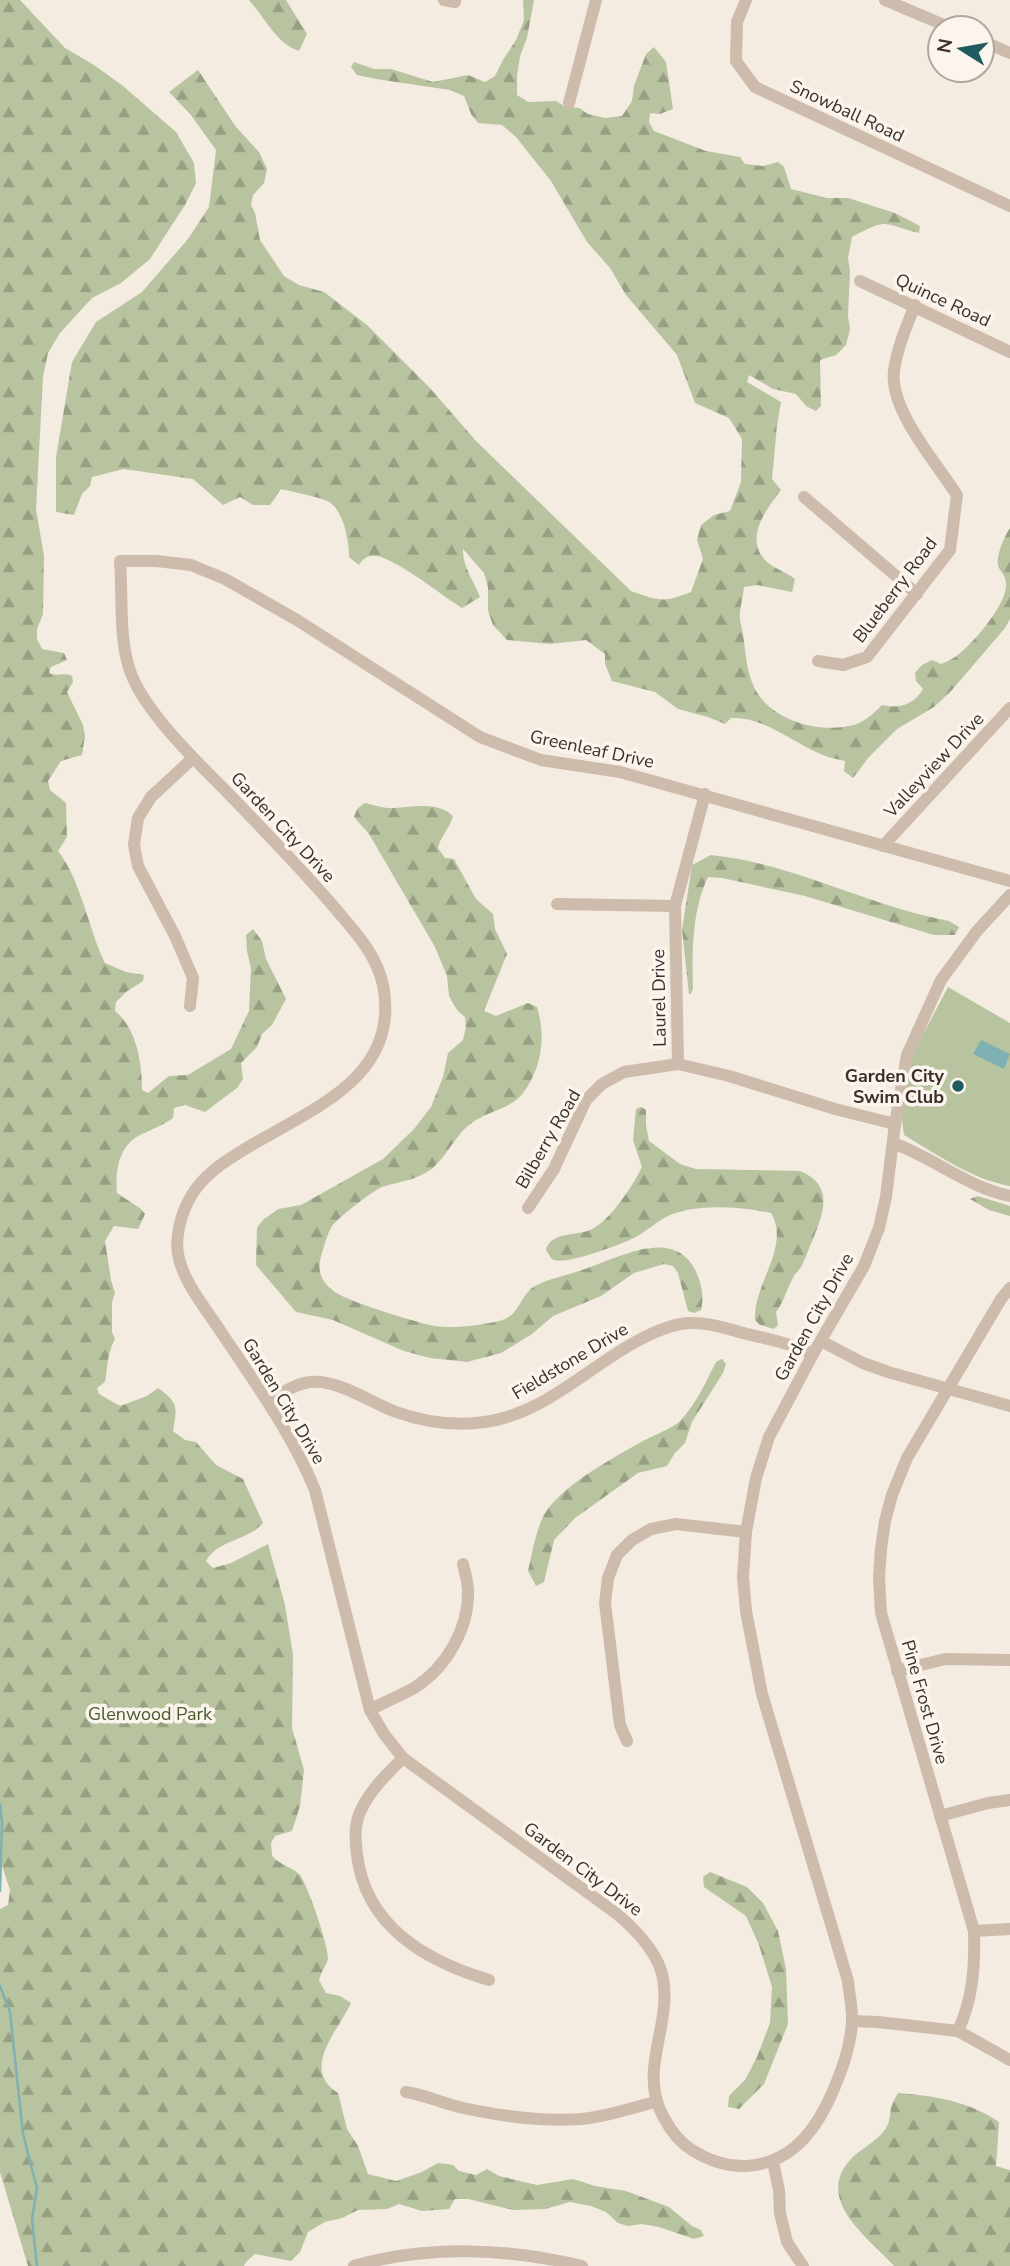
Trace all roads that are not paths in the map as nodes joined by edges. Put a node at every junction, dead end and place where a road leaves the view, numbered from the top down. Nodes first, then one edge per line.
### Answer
1 (444, 0) edge
2 (455, 0) edge
3 (596, 0) edge
4 (746, 0) edge
5 (885, 0) edge
6 (926, 17) edge
7 (569, 103) dead end
8 (1010, 206) edge
9 (860, 281) dead end
10 (915, 305) junction
11 (1010, 352) edge
12 (804, 497) dead end
13 (120, 561) joint
14 (917, 594) junction
15 (818, 661) dead end
16 (1010, 708) edge
17 (193, 758) junction
18 (705, 794) junction
19 (883, 846) junction
20 (1010, 881) edge
21 (1010, 895) edge
22 (557, 904) dead end
23 (675, 906) junction
24 (190, 1006) dead end
25 (678, 1064) junction
26 (895, 1124) junction
27 (893, 1143) junction
28 (1010, 1196) edge
29 (528, 1208) dead end
30 (1010, 1288) edge
31 (821, 1341) junction
32 (813, 1354) junction
33 (947, 1389) junction
34 (268, 1401) junction
35 (1010, 1406) edge
36 (746, 1532) junction
37 (463, 1564) dead end
38 (1010, 1660) edge
39 (897, 1671) junction
40 (370, 1710) junction
41 (627, 1741) dead end
42 (403, 1758) junction
43 (1010, 1800) edge
44 (940, 1816) junction
45 (1010, 1929) edge
46 (974, 1931) junction
47 (489, 1980) dead end
48 (852, 2021) junction
49 (958, 2031) junction
50 (1010, 2060) edge
51 (406, 2092) dead end
52 (655, 2102) junction
53 (773, 2162) junction
54 (354, 2266) edge
55 (582, 2266) edge
56 (803, 2266) edge

1 - 2 street
3 - 7 street
4 - 8 street, Snowball Road
5 - 6 street
9 - 10 street, Quince Road
10 - 11 street, Quince Road
10 - 14 street, Blueberry Road
12 - 14 street
13 - 17 street, Garden City Drive
13 - 18 street, Greenleaf Drive
14 - 15 street, Blueberry Road
16 - 19 street, Valleyview Drive
17 - 24 street
17 - 34 street, Garden City Drive
18 - 19 street, Greenleaf Drive
18 - 23 street, Laurel Drive
19 - 20 street, Greenleaf Drive
21 - 26 street, Garden City Drive
22 - 23 street
23 - 25 street, Laurel Drive
25 - 26 street, Laurel Drive
25 - 29 street, Bilberry Road
26 - 27 street, Garden City Drive
27 - 28 street
27 - 31 street, Garden City Drive
30 - 33 street, Pine Frost Drive
31 - 32 street, Garden City Drive
31 - 33 street
32 - 34 street, Fieldstone Drive
32 - 36 street, Garden City Drive
33 - 35 street
33 - 39 street, Pine Frost Drive
34 - 40 street, Garden City Drive
36 - 41 street
36 - 48 street, Garden City Drive
37 - 40 street
38 - 39 street
39 - 44 street, Pine Frost Drive
40 - 42 street, Garden City Drive
42 - 47 street
42 - 52 street, Garden City Drive
43 - 44 street
44 - 46 street, Pine Frost Drive
45 - 46 street
46 - 49 street, Pine Frost Drive
48 - 49 street
48 - 53 street, Garden City Drive
49 - 50 street
51 - 52 street
52 - 53 street, Garden City Drive
53 - 56 street
54 - 55 street

